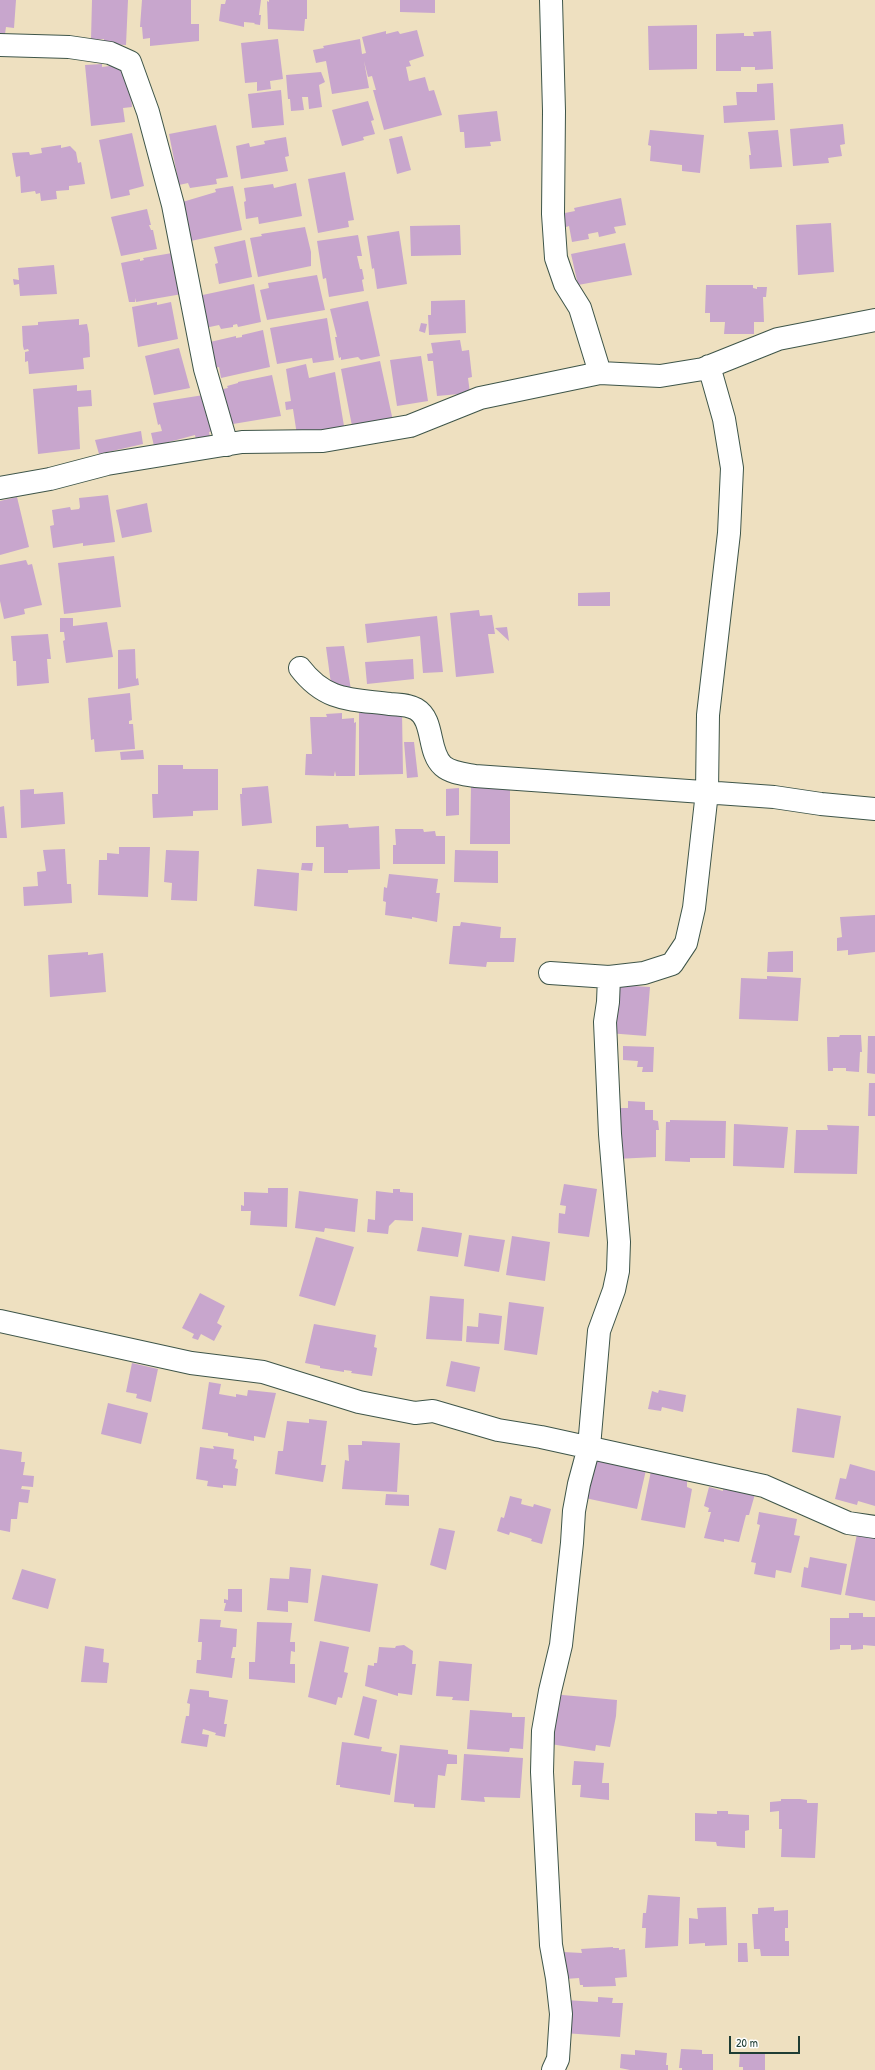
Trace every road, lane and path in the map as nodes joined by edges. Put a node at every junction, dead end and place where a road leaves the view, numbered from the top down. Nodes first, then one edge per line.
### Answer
1 (551, 0) edge
2 (0, 46) edge
3 (875, 320) edge
4 (709, 366) junction
5 (600, 373) junction
6 (227, 445) junction
7 (0, 488) edge
8 (300, 668) dead end
9 (707, 792) junction
10 (875, 809) edge
11 (550, 973) dead end
12 (608, 977) junction
13 (0, 1321) edge
14 (589, 1447) junction
15 (875, 1527) edge
16 (553, 2070) edge

1 - 5 street
2 - 6 street
3 - 4 street
4 - 5 street
4 - 9 street
5 - 6 street
6 - 7 street
8 - 9 street
9 - 10 street
9 - 12 street
11 - 12 street
12 - 14 street
13 - 14 street
14 - 15 street
14 - 16 street

